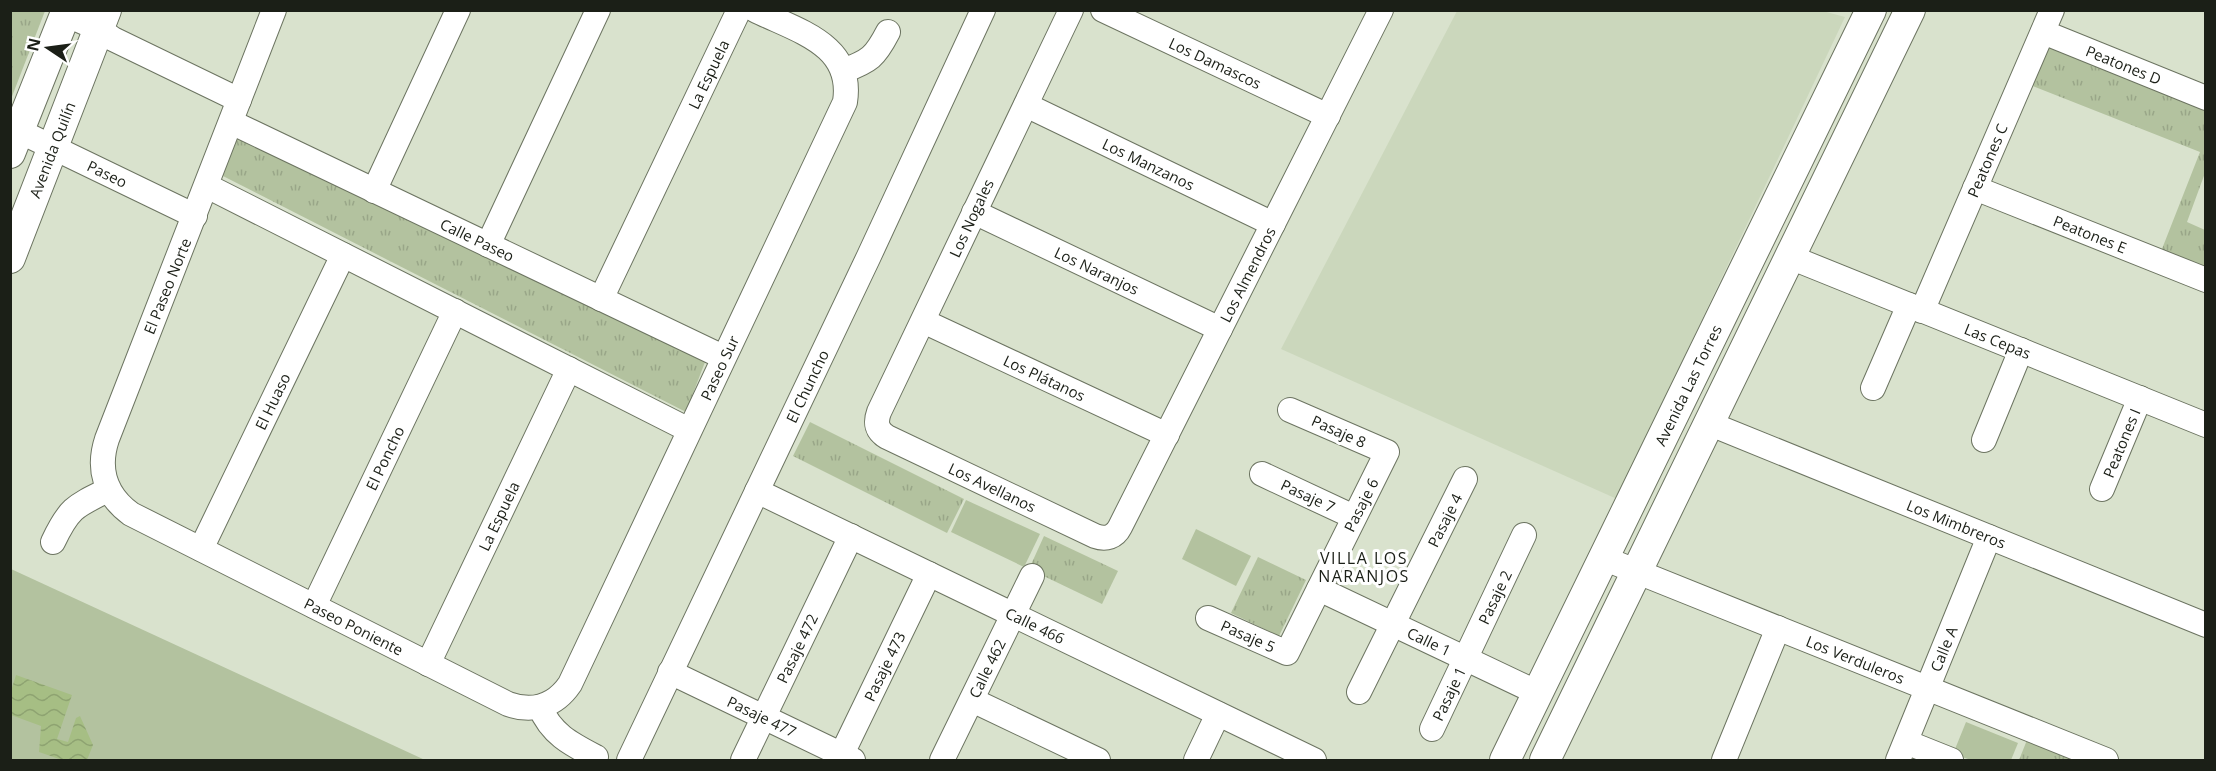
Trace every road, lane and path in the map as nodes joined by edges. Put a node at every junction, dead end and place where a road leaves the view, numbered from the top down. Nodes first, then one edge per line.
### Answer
1 (274, 10) edge
2 (458, 10) edge
3 (598, 10) edge
4 (739, 10) edge
5 (755, 10) edge
6 (982, 10) edge
7 (1071, 10) edge
8 (1103, 10) edge
9 (1910, 10) edge
10 (2052, 10) edge
11 (1380, 11) edge
12 (66, 12) edge
13 (1867, 18) edge
14 (109, 27) edge
15 (888, 32) dead end
16 (2043, 32) junction
17 (1895, 40) junction
18 (843, 71) junction
19 (2205, 98) edge
20 (238, 104) junction
21 (1026, 105) junction
22 (1328, 117) junction
23 (15, 142) edge
24 (53, 147) junction
25 (207, 186) junction
26 (1975, 188) junction
27 (374, 190) junction
28 (974, 212) junction
29 (195, 216) junction
30 (1273, 224) junction
31 (488, 245) junction
32 (343, 255) junction
33 (1790, 257) junction
34 (10, 258) edge
35 (2205, 280) edge
36 (601, 299) junction
37 (1915, 308) junction
38 (455, 311) junction
39 (922, 321) junction
40 (1220, 329) junction
41 (2021, 350) junction
42 (723, 357) junction
43 (569, 369) junction
44 (1873, 388) dead end
45 (2140, 398) junction
46 (1290, 410) dead end
47 (1708, 423) junction
48 (2205, 425) edge
49 (878, 427) joint
50 (689, 430) junction
51 (1167, 435) junction
52 (1984, 440) dead end
53 (1387, 452) joint
54 (1262, 474) dead end
55 (1465, 479) dead end
56 (108, 489) junction
57 (2102, 489) dead end
58 (757, 491) junction
59 (1354, 517) junction
60 (1524, 535) dead end
61 (851, 536) junction
62 (1110, 537) joint
63 (1989, 537) junction
64 (53, 542) dead end
65 (201, 549) junction
66 (1603, 558) junction
67 (1636, 571) junction
68 (929, 574) junction
69 (1032, 576) dead end
70 (1319, 589) junction
71 (315, 606) junction
72 (1013, 615) junction
73 (1208, 618) dead end
74 (1393, 624) junction
75 (2205, 624) edge
76 (1778, 628) junction
77 (1464, 658) junction
78 (428, 664) junction
79 (670, 672) junction
80 (1928, 688) junction
81 (1359, 692) dead end
82 (1538, 693) junction
83 (972, 700) junction
84 (540, 707) junction
85 (1218, 714) junction
86 (764, 717) junction
87 (1432, 729) dead end
88 (1902, 751) edge
89 (596, 757) dead end
90 (1302, 758) edge
91 (845, 759) edge
92 (629, 760) edge
93 (743, 760) edge
94 (942, 760) edge
95 (1098, 760) edge
96 (1196, 760) edge
97 (1505, 760) edge
98 (1545, 760) edge
99 (1724, 760) edge
100 (1951, 760) edge
101 (2106, 760) edge

1 - 20 street, El Paseo Norte
2 - 27 street
3 - 31 street
4 - 36 street, La Espuela
5 - 18 street
6 - 58 street, El Chuncho
7 - 21 street, Los Nogales
8 - 22 street, Los Damascos
9 - 17 main road
10 - 16 street, Peatones C
11 - 22 street, Los Almendros
12 - 14 street
12 - 23 main road
13 - 17 main road
13 - 66 main road, Avenida Las Torres
14 - 20 street
14 - 24 main road, Avenida Quilín
15 - 18 street
16 - 19 street, Peatones D
16 - 26 street, Peatones C
17 - 33 main road
18 - 42 street, Paseo Sur
20 - 25 street, El Paseo Norte
20 - 27 street, Calle Paseo
21 - 28 street, Los Nogales
21 - 30 street, Los Manzanos
22 - 30 street, Los Almendros
23 - 24 street, Paseo
24 - 29 street, Paseo
24 - 34 main road, Avenida Quilín
25 - 29 street, El Paseo Norte
25 - 32 street
26 - 35 street, Peatones E
26 - 37 street, Peatones C
27 - 31 street, Calle Paseo
28 - 39 street, Los Nogales
28 - 40 street, Los Naranjos
29 - 56 street, El Paseo Norte
30 - 40 street, Los Almendros
31 - 36 street, Calle Paseo
32 - 38 street
32 - 65 street, El Huaso
33 - 37 street, Las Cepas
33 - 47 main road
36 - 42 street, Calle Paseo
37 - 41 street, Las Cepas
37 - 44 street, Peatones C
38 - 43 street
38 - 71 street, El Poncho
39 - 49 street, Los Nogales
39 - 51 street, Los Plátanos
40 - 51 street, Los Almendros
41 - 45 street, Las Cepas
41 - 52 street
42 - 50 street, Paseo Sur
43 - 50 street
43 - 78 street, La Espuela
45 - 48 street, Las Cepas
45 - 57 street, Peatones I
46 - 53 street, Pasaje 8
47 - 63 street, Los Mimbreros
47 - 67 main road
49 - 62 street, Los Avellanos
50 - 84 street, Paseo Sur
51 - 62 street, Los Almendros
53 - 59 street, Pasaje 6
54 - 59 street, Pasaje 7
55 - 74 street, Pasaje 4
56 - 64 street
56 - 65 street, Paseo Poniente
58 - 61 street, Calle 466
58 - 79 street, El Chuncho
59 - 70 street, Pasaje 6
60 - 77 street, Pasaje 2
61 - 68 street, Calle 466
61 - 86 street, Pasaje 472
63 - 75 street, Los Mimbreros
63 - 80 street, Calle A
65 - 71 street, Paseo Poniente
66 - 67 street, Los Verduleros
66 - 82 main road, Avenida Las Torres
67 - 76 street, Los Verduleros
67 - 98 main road
68 - 72 street, Calle 466
68 - 91 street, Pasaje 473
69 - 72 street, Calle 462
70 - 73 street, Pasaje 5
70 - 74 street, Calle 1
71 - 78 street, Paseo Poniente
72 - 83 street, Calle 462
72 - 85 street, Calle 466
74 - 77 street, Calle 1
74 - 81 street, Pasaje 4
76 - 80 street, Los Verduleros
76 - 99 street
77 - 82 street, Calle 1
77 - 87 street, Pasaje 1
78 - 84 street, Paseo Poniente
79 - 86 street, Pasaje 477
79 - 92 street, El Chuncho
80 - 88 street, Calle A
80 - 101 street, Los Verduleros
82 - 97 main road, Avenida Las Torres
83 - 94 street, Calle 462
83 - 95 street
84 - 89 street
85 - 90 street, Calle 466
85 - 96 street
86 - 91 street, Pasaje 477
86 - 93 street, Pasaje 472
88 - 100 street

